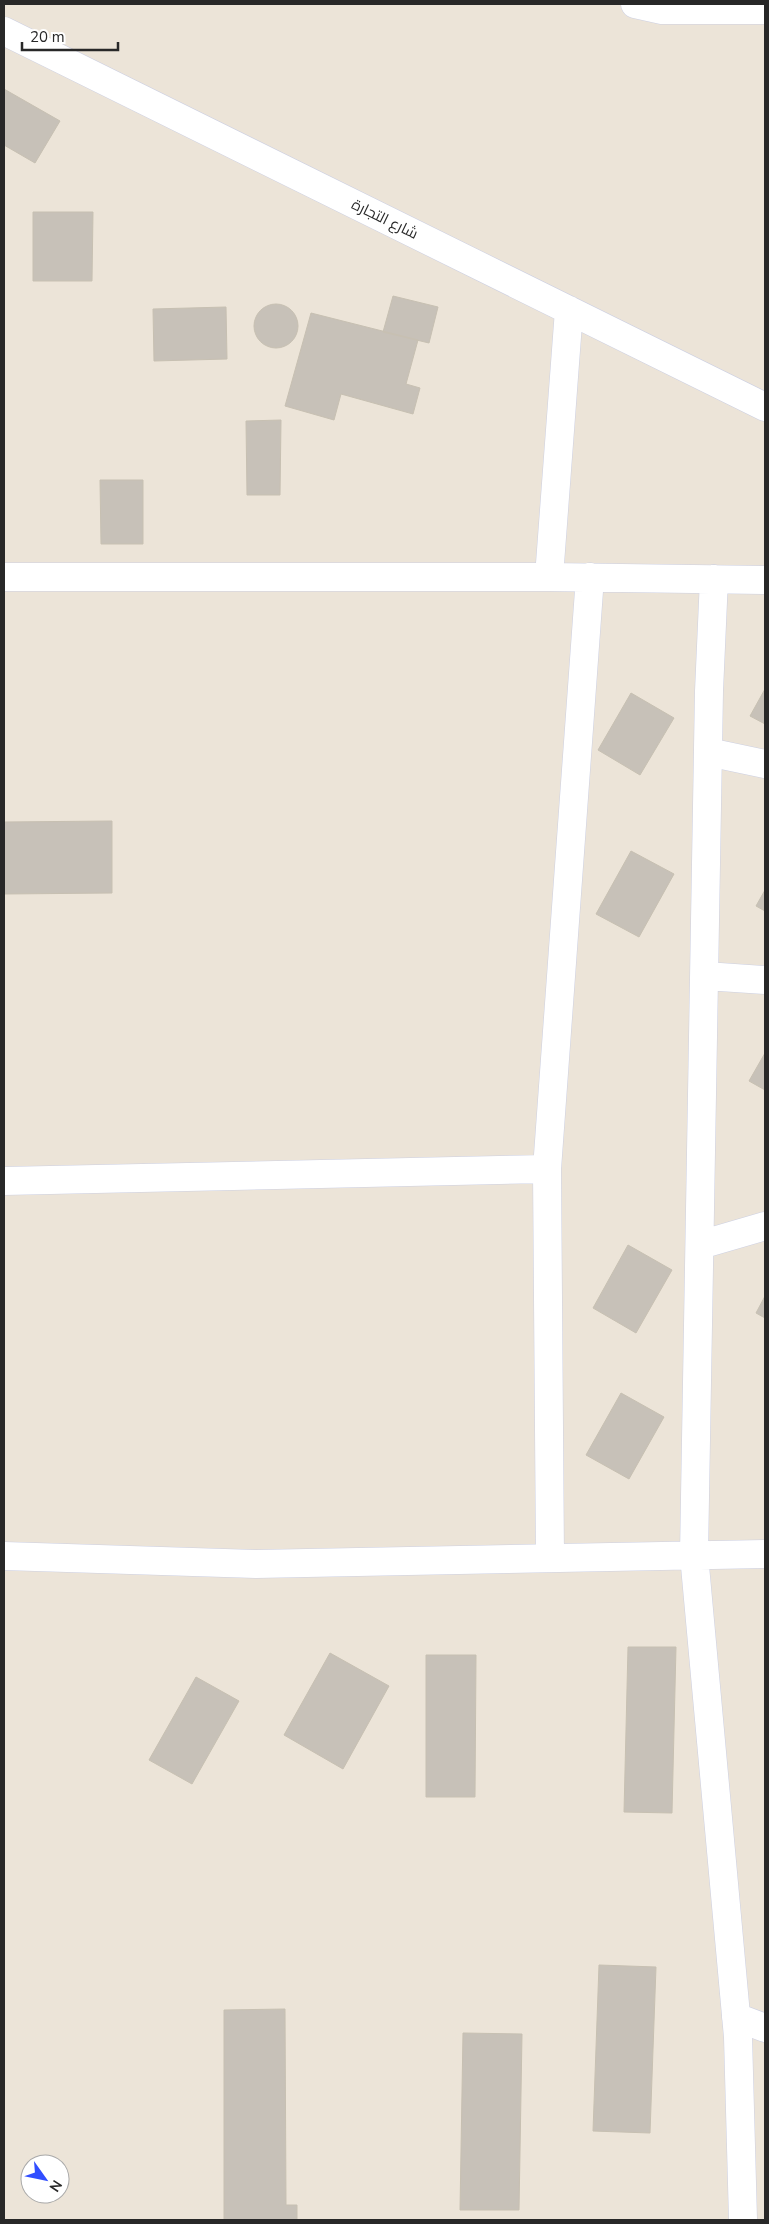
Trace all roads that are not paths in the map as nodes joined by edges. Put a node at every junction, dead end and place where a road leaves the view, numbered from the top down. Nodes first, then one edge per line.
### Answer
1 (635, 4) edge
2 (765, 10) edge
3 (4, 31) edge
4 (569, 310) junction
5 (765, 407) edge
6 (4, 577) edge
7 (549, 577) junction
8 (590, 577) junction
9 (714, 579) junction
10 (765, 580) edge
11 (708, 752) junction
12 (765, 764) edge
13 (705, 976) junction
14 (765, 980) edge
15 (547, 1169) junction
16 (4, 1181) edge
17 (765, 1226) edge
18 (700, 1245) junction
19 (765, 1554) edge
20 (694, 1555) junction
21 (4, 1556) edge
22 (550, 1558) junction
23 (736, 2017) junction
24 (765, 2028) edge
25 (743, 2220) edge

1 - 2 street
3 - 4 street, شارع التجارة
4 - 5 street, شارع التجارة
4 - 7 street
6 - 7 street
7 - 8 street
8 - 9 street
8 - 15 street
9 - 10 street
9 - 11 street
11 - 12 street
11 - 13 street
13 - 14 street
13 - 18 street
15 - 16 street
15 - 22 street
17 - 18 street
18 - 20 street
19 - 20 street
20 - 22 street
20 - 23 street
21 - 22 street
23 - 24 street
23 - 25 street

